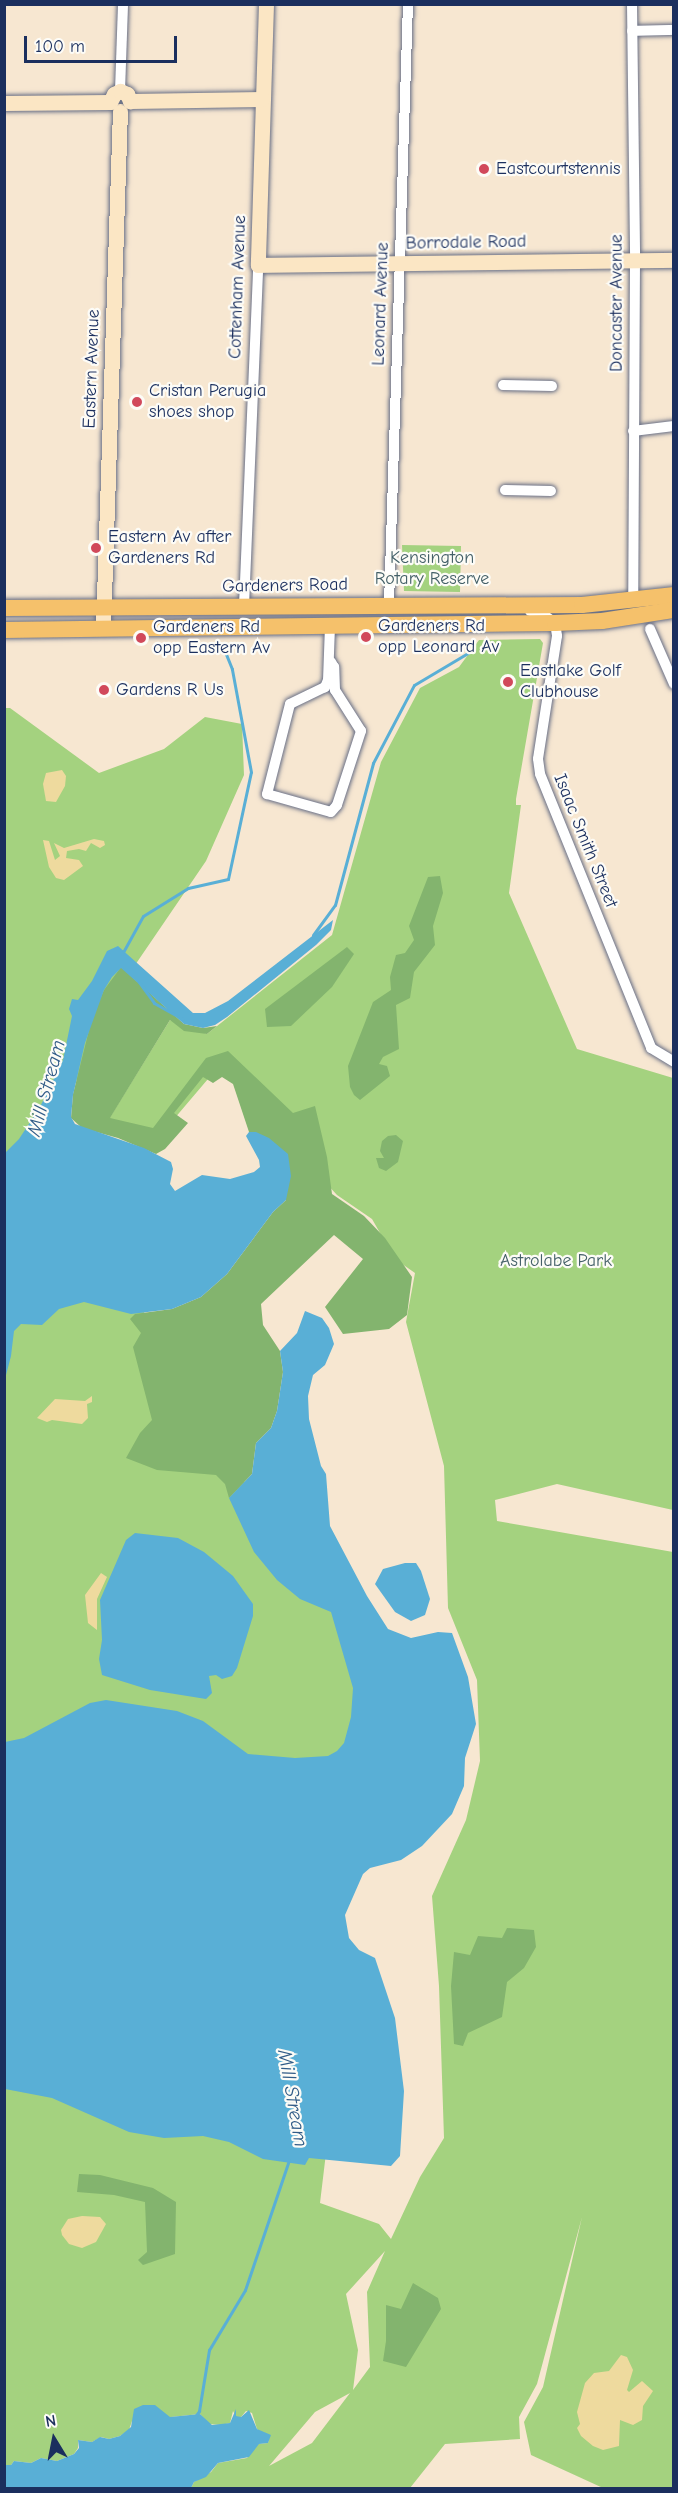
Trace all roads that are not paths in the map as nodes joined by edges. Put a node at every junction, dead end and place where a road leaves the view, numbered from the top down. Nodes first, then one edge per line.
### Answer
1 (123, 4) edge
2 (266, 4) edge
3 (408, 4) edge
4 (632, 4) edge
5 (674, 30) edge
6 (632, 31) junction
7 (262, 99) junction
8 (120, 101) junction
9 (4, 103) edge
10 (635, 260) junction
11 (674, 260) edge
12 (398, 263) junction
13 (258, 265) junction
14 (503, 385) dead end
15 (552, 386) dead end
16 (674, 426) edge
17 (633, 431) junction
18 (505, 490) dead end
19 (551, 491) dead end
20 (674, 595) edge
21 (633, 602) junction
22 (388, 604) junction
23 (244, 606) junction
24 (513, 607) junction
25 (4, 608) edge
26 (104, 608) junction
27 (674, 610) edge
28 (555, 623) junction
29 (330, 626) junction
30 (103, 628) junction
31 (650, 629) dead end
32 (4, 630) edge
33 (331, 662) junction
34 (674, 684) edge
35 (674, 1062) edge

1 - 8 street, Eastern Avenue
2 - 7 street, Cottenham Avenue
3 - 12 street, Leonard Avenue
4 - 6 street, Doncaster Avenue
5 - 6 street
6 - 10 street, Doncaster Avenue
7 - 8 street
7 - 13 street, Cottenham Avenue
8 - 9 street
8 - 26 street, Eastern Avenue
10 - 11 street, Borrodale Road
10 - 12 street, Borrodale Road
10 - 17 street, Doncaster Avenue
12 - 13 street, Borrodale Road
12 - 22 street, Leonard Avenue
13 - 23 street, Cottenham Avenue
14 - 15 street
16 - 17 street
17 - 21 street, Doncaster Avenue
18 - 19 street
20 - 21 main road, Gardeners Road
21 - 24 main road, Gardeners Road
22 - 23 main road, Gardeners Road
22 - 24 main road, Gardeners Road
23 - 26 main road, Gardeners Road
24 - 28 street
25 - 26 main road, Gardeners Road
26 - 30 street, Eastern Avenue
27 - 28 main road
28 - 29 main road
28 - 35 street, Isaac Smith Street
29 - 30 main road
29 - 33 street
30 - 32 main road
31 - 34 street
33 - 33 street

